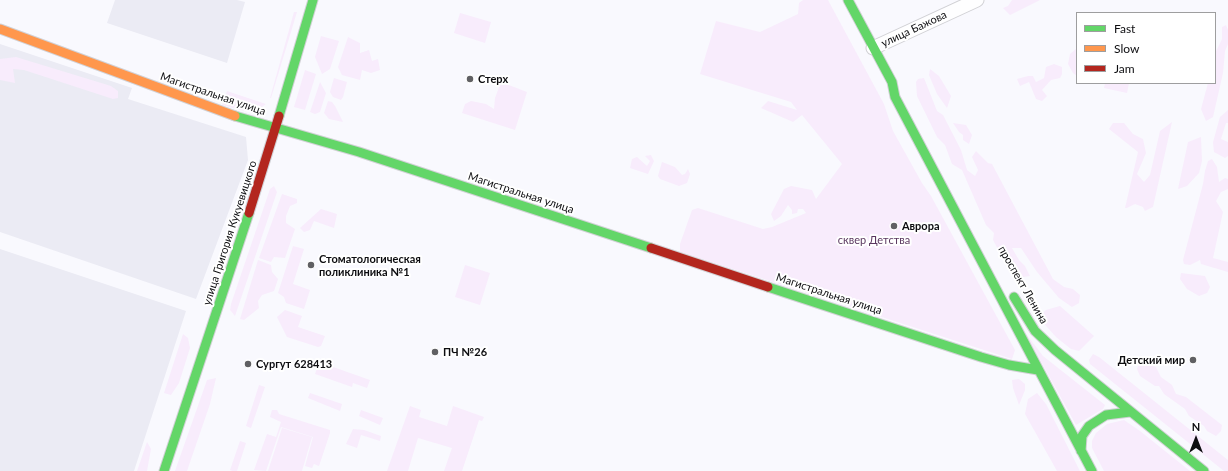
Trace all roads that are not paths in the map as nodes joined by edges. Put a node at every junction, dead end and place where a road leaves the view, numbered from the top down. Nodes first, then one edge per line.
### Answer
1 (313, 0) edge
2 (848, 0) edge
3 (977, 0) edge
4 (0, 29) edge
5 (873, 48) junction
6 (892, 82) junction
7 (276, 127) junction
8 (936, 155) dead end
9 (1011, 291) dead end
10 (1038, 370) junction
11 (1130, 412) junction
12 (1081, 451) junction
13 (164, 471) edge
14 (1092, 471) edge
15 (1204, 471) edge

1 - 7 main road, улица Григория Кукуевицкого
2 - 5 main road
3 - 5 street, улица Бажова
4 - 7 main road, Магистральная улица
5 - 6 main road
6 - 8 main road
6 - 10 main road
7 - 10 main road, Магистральная улица
7 - 13 main road, улица Григория Кукуевицкого
9 - 11 main road, проспект Ленина
10 - 12 main road
11 - 12 main road
11 - 15 main road, проспект Ленина
12 - 14 main road

